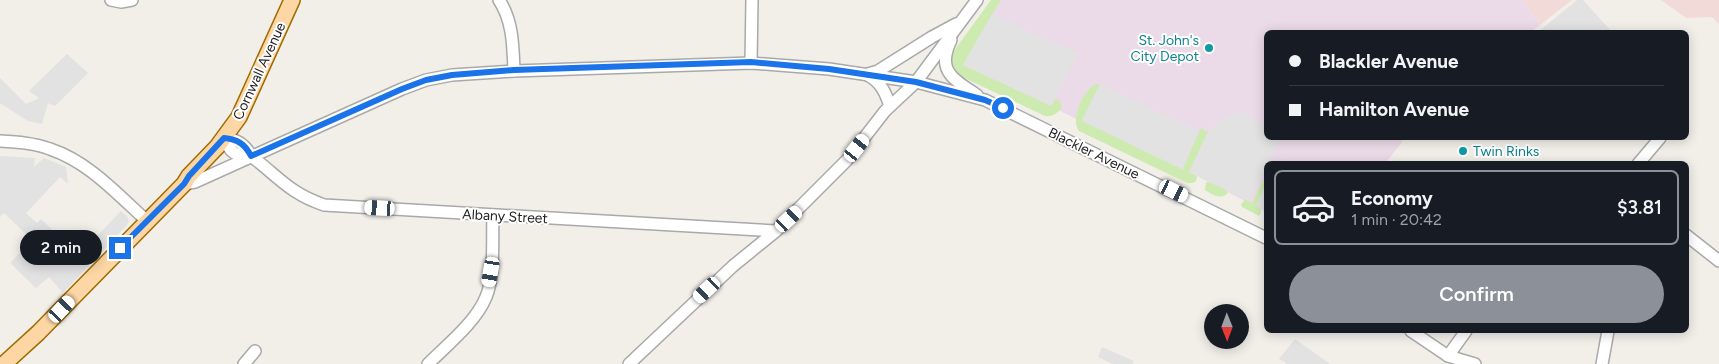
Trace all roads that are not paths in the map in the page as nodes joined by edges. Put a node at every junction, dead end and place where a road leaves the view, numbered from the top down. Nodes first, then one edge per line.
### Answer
1 (112, 0) edge
2 (132, 0) edge
3 (292, 0) edge
4 (498, 0) edge
5 (752, 0) edge
6 (977, 0) edge
7 (958, 23) junction
8 (751, 62) junction
9 (514, 70) junction
10 (866, 75) junction
11 (916, 82) junction
12 (985, 100) junction
13 (890, 106) junction
14 (224, 138) junction
15 (1658, 140) edge
16 (0, 141) edge
17 (251, 156) junction
18 (1641, 161) edge
19 (184, 184) junction
20 (493, 215) junction
21 (147, 221) junction
22 (776, 231) junction
23 (1264, 237) edge
24 (1689, 237) edge
25 (1719, 261) edge
26 (1414, 333) edge
27 (1465, 333) edge
28 (1608, 333) edge
29 (255, 351) dead end
30 (1448, 356) junction
31 (13, 361) edge
32 (244, 364) edge
33 (428, 364) edge
34 (629, 364) edge
35 (1475, 364) edge
36 (1602, 364) edge

1 - 2 street
3 - 14 main road, Cornwall Avenue
4 - 9 street
5 - 8 street
6 - 7 street
7 - 10 street
7 - 11 street
7 - 12 street
8 - 9 street, Blackler Avenue
8 - 10 street, Blackler Avenue
9 - 17 street, Blackler Avenue
10 - 11 street, Blackler Avenue
10 - 13 street
11 - 12 street, Blackler Avenue
11 - 13 street
12 - 23 street, Blackler Avenue
13 - 22 street
14 - 17 street, Albany Street
14 - 19 main road, Cornwall Avenue
15 - 18 street
16 - 21 street
17 - 19 street, Blackler Avenue
17 - 20 street, Albany Street
19 - 21 main road, Cornwall Avenue
20 - 22 street, Albany Street
20 - 33 street
21 - 31 main road, Cornwall Avenue
22 - 34 street
24 - 25 street
26 - 30 street
27 - 30 street
28 - 36 street
29 - 32 street
30 - 35 street

